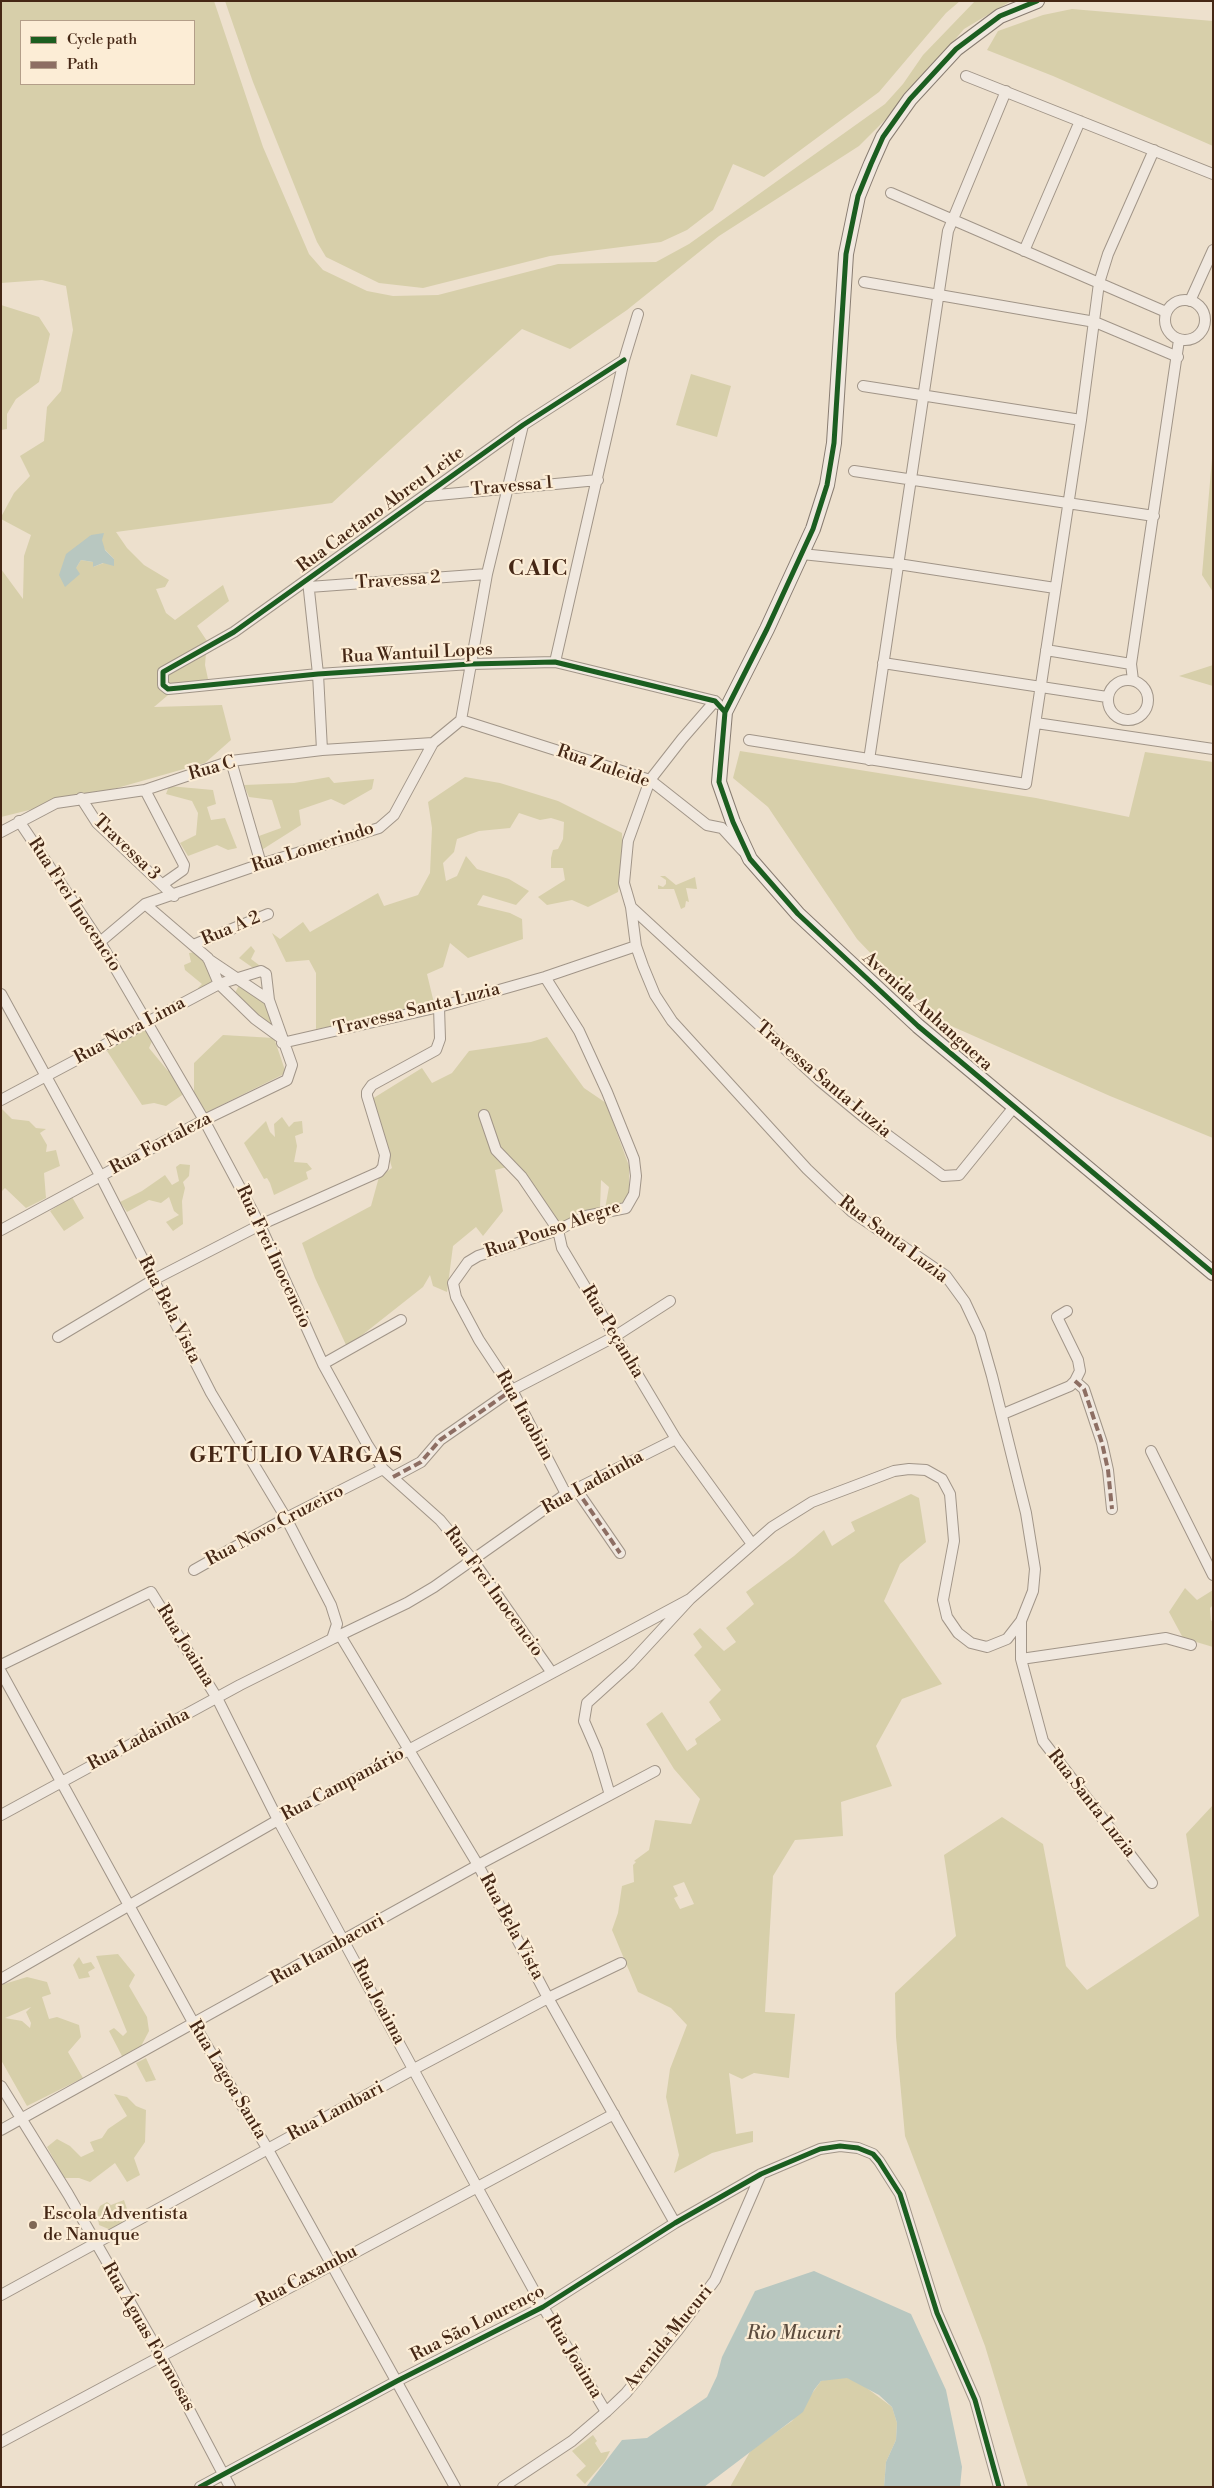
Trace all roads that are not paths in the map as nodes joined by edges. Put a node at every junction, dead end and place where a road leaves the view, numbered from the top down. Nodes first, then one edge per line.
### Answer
1 (1037, 1) edge
2 (966, 76) dead end
3 (1006, 92) junction
4 (1080, 121) junction
5 (1154, 150) junction
6 (1213, 174) edge
7 (891, 193) dead end
8 (952, 219) junction
9 (1213, 250) edge
10 (1024, 251) junction
11 (864, 282) dead end
12 (1099, 283) junction
13 (938, 295) junction
14 (1190, 300) junction
15 (1166, 312) junction
16 (638, 314) dead end
17 (1095, 322) junction
18 (1208, 329) edge
19 (1180, 340) junction
20 (1178, 358) junction
21 (624, 360) junction
22 (863, 386) dead end
23 (923, 396) junction
24 (1081, 420) junction
25 (523, 425) junction
26 (854, 471) dead end
27 (598, 480) junction
28 (911, 480) junction
29 (509, 487) junction
30 (426, 496) junction
31 (1068, 504) junction
32 (1154, 516) junction
33 (802, 554) junction
34 (898, 564) junction
35 (487, 574) junction
36 (308, 584) junction
37 (1055, 588) junction
38 (1046, 650) junction
39 (555, 662) junction
40 (883, 663) junction
41 (471, 664) junction
42 (1131, 664) junction
43 (318, 674) junction
44 (1133, 680) junction
45 (163, 684) joint
46 (1041, 687) junction
47 (1107, 697) junction
48 (716, 701) junction
49 (725, 712) junction
50 (461, 720) junction
51 (1122, 720) junction
52 (1036, 723) junction
53 (1120, 735) junction
54 (749, 740) dead end
55 (433, 743) junction
56 (1213, 749) edge
57 (322, 750) junction
58 (869, 760) junction
59 (231, 761) junction
60 (650, 780) junction
61 (145, 790) junction
62 (81, 798) junction
63 (19, 821) junction
64 (1, 832) edge
65 (750, 859) junction
66 (261, 864) junction
67 (163, 884) junction
68 (174, 896) junction
69 (146, 904) junction
70 (631, 908) junction
71 (268, 914) dead end
72 (100, 942) junction
73 (193, 945) junction
74 (636, 946) junction
75 (208, 958) junction
76 (263, 972) joint
77 (545, 977) junction
78 (239, 978) junction
79 (219, 984) junction
80 (1, 994) edge
81 (269, 1000) junction
82 (439, 1007) junction
83 (146, 1021) junction
84 (282, 1040) junction
85 (46, 1078) junction
86 (1, 1100) edge
87 (1014, 1107) junction
88 (484, 1115) dead end
89 (204, 1120) junction
90 (101, 1177) junction
91 (260, 1225) junction
92 (1, 1230) edge
93 (558, 1230) junction
94 (1213, 1273) edge
95 (155, 1279) junction
96 (670, 1300) dead end
97 (1067, 1311) dead end
98 (401, 1320) dead end
99 (58, 1337) dead end
100 (614, 1337) junction
101 (479, 1340) joint
102 (323, 1364) junction
103 (1076, 1381) junction
104 (512, 1390) junction
105 (1003, 1414) junction
106 (676, 1439) junction
107 (1151, 1451) dead end
108 (384, 1469) junction
109 (393, 1477) junction
110 (576, 1489) junction
111 (566, 1494) junction
112 (1112, 1509) dead end
113 (286, 1518) junction
114 (752, 1544) junction
115 (620, 1553) dead end
116 (472, 1559) junction
117 (194, 1570) dead end
118 (1213, 1574) edge
119 (690, 1600) junction
120 (1020, 1621) junction
121 (336, 1637) junction
122 (1191, 1645) dead end
123 (1022, 1658) junction
124 (1, 1664) edge
125 (1, 1672) edge
126 (552, 1672) junction
127 (217, 1698) junction
128 (408, 1751) junction
129 (655, 1771) dead end
130 (60, 1783) junction
131 (610, 1795) junction
132 (1, 1815) edge
133 (278, 1820) junction
134 (478, 1865) junction
135 (1152, 1883) dead end
136 (128, 1905) junction
137 (345, 1940) junction
138 (621, 1963) dead end
139 (1, 1979) edge
140 (548, 1998) junction
141 (194, 2024) junction
142 (414, 2069) junction
143 (1, 2086) edge
144 (614, 2114) junction
145 (20, 2119) junction
146 (1, 2130) edge
147 (268, 2148) junction
148 (761, 2174) junction
149 (477, 2187) junction
150 (675, 2222) junction
151 (95, 2245) junction
152 (331, 2264) junction
153 (1, 2295) edge
154 (543, 2307) junction
155 (161, 2356) junction
156 (396, 2381) junction
157 (606, 2412) junction
158 (1, 2442) edge
159 (223, 2474) junction
160 (502, 2486) edge
161 (200, 2487) edge
162 (230, 2487) edge
163 (455, 2487) edge
164 (999, 2487) edge

1 - 33 street
2 - 3 street
3 - 4 street
3 - 8 street
4 - 5 street
4 - 10 street
5 - 6 street
5 - 12 street
7 - 8 street
8 - 10 street
8 - 13 street
9 - 14 street
10 - 12 street
11 - 13 street
12 - 15 street
12 - 17 street
13 - 17 street
13 - 23 street
14 - 15 street
14 - 18 street
15 - 19 street
16 - 21 street
17 - 20 street
17 - 24 street
18 - 19 street
19 - 20 street
20 - 32 street
21 - 25 street, Rua Caetano Abreu Leite
21 - 27 street
22 - 23 street
23 - 24 street
23 - 28 street
24 - 31 street
25 - 29 street
25 - 30 street, Rua Caetano Abreu Leite
26 - 28 street
27 - 29 street, Travessa 1
27 - 39 street
28 - 31 street
28 - 34 street
29 - 30 street, Travessa 1
29 - 35 street
30 - 36 street, Rua Caetano Abreu Leite
31 - 32 street
31 - 37 street
32 - 42 street
33 - 34 street
33 - 49 street
34 - 37 street
34 - 40 street
35 - 36 street, Travessa 2
35 - 41 street
36 - 43 street
36 - 45 street, Rua Caetano Abreu Leite
37 - 38 street
38 - 42 street
38 - 46 street
39 - 41 street, Rua Wantuil Lopes
39 - 48 street, Rua Wantuil Lopes
40 - 46 street
40 - 58 street
41 - 43 street, Rua Wantuil Lopes
41 - 50 street
42 - 44 street
43 - 45 street, Rua Wantuil Lopes
43 - 57 street
44 - 47 street
44 - 51 street
46 - 47 street
46 - 52 street
47 - 51 street
48 - 49 street
48 - 60 street, Rua Santa Luzia
49 - 65 street, Avenida Anhanguera
50 - 55 street, Rua Lomerindo
50 - 60 street, Rua Zuleide
51 - 53 street
52 - 53 street
52 - 58 street
53 - 56 street
54 - 58 street
55 - 57 street, Rua C
55 - 66 street, Rua Lomerindo
57 - 59 street, Rua C
59 - 61 street, Rua C
59 - 66 street
60 - 65 street, Rua Zuleide
60 - 70 street, Rua Santa Luzia
61 - 62 street, Rua C
61 - 67 street
62 - 63 street, Rua C
62 - 67 street, Travessa 3
63 - 64 street, Rua C
63 - 72 street, Rua Frei Inocencio
65 - 87 street, Avenida Anhanguera
66 - 68 street, Rua Lomerindo
67 - 68 street, Travessa 3
68 - 69 street, Rua Lomerindo
69 - 72 street
69 - 73 street
70 - 74 street, Rua Santa Luzia
70 - 87 street, Travessa Santa Luzia
71 - 73 street, Rua A 2
72 - 83 street, Rua Frei Inocencio
73 - 75 street
74 - 77 street, Travessa Santa Luzia
74 - 105 street, Rua Santa Luzia
75 - 78 street
75 - 79 street
76 - 78 street, Rua Nova Lima
76 - 81 street, Rua Fortaleza
77 - 82 street, Travessa Santa Luzia
77 - 93 street, Rua Pouso Alegre
78 - 79 street, Rua Nova Lima
78 - 81 street
79 - 83 street, Rua Nova Lima
79 - 84 street
80 - 85 street, Rua Bela Vista
81 - 84 street, Rua Fortaleza
82 - 84 street, Travessa Santa Luzia
82 - 91 street
83 - 85 street, Rua Nova Lima
83 - 89 street, Rua Frei Inocencio
84 - 89 street, Rua Fortaleza
85 - 86 street, Rua Nova Lima
85 - 90 street, Rua Bela Vista
87 - 94 street, Avenida Anhanguera
88 - 93 street, Rua Peçanha
89 - 90 street, Rua Fortaleza
89 - 91 street, Rua Frei Inocencio
90 - 92 street, Rua Fortaleza
90 - 95 street, Rua Bela Vista
91 - 95 street
91 - 102 street, Rua Frei Inocencio
93 - 100 street, Rua Peçanha
93 - 101 street, Rua Pouso Alegre
95 - 99 street
95 - 113 street, Rua Bela Vista
96 - 100 street
97 - 103 street
98 - 102 street
100 - 104 street
100 - 106 street, Rua Peçanha
101 - 104 street, Rua Itaobim
102 - 108 street, Rua Frei Inocencio
103 - 105 street
103 - 112 street
104 - 109 street
104 - 111 street, Rua Itaobim
105 - 120 street, Rua Santa Luzia
106 - 110 street, Rua Ladainha
106 - 114 street, Rua Peçanha
107 - 118 street
108 - 109 street, Rua Frei Inocencio
108 - 113 street, Rua Novo Cruzeiro
109 - 116 street, Rua Frei Inocencio
110 - 111 street, Rua Ladainha
110 - 115 street
111 - 116 street, Rua Ladainha
113 - 117 street, Rua Novo Cruzeiro
113 - 121 street, Rua Bela Vista
114 - 119 street, Rua Campanário
114 - 120 street, Rua Campanário
116 - 121 street, Rua Ladainha
116 - 126 street, Rua Frei Inocencio
119 - 126 street, Rua Campanário
119 - 131 street, Rua Campanário
120 - 123 street, Rua Santa Luzia
121 - 127 street, Rua Ladainha
121 - 128 street, Rua Bela Vista
122 - 123 street
123 - 135 street, Rua Santa Luzia
124 - 127 street, Rua Joaima
125 - 130 street, Rua Lagoa Santa
126 - 128 street, Rua Campanário
127 - 130 street, Rua Ladainha
127 - 133 street, Rua Joaima
128 - 133 street, Rua Campanário
128 - 134 street, Rua Bela Vista
129 - 131 street, Rua Itambacuri
130 - 132 street, Rua Ladainha
130 - 136 street, Rua Lagoa Santa
131 - 134 street, Rua Itambacuri
133 - 136 street, Rua Campanário
133 - 137 street, Rua Joaima
134 - 137 street, Rua Itambacuri
134 - 140 street, Rua Bela Vista
136 - 139 street, Rua Campanário
136 - 141 street, Rua Lagoa Santa
137 - 141 street, Rua Itambacuri
137 - 142 street, Rua Joaima
138 - 140 street, Rua Lambari
140 - 142 street, Rua Lambari
140 - 144 street, Rua Bela Vista
141 - 145 street, Rua Itambacuri
141 - 147 street, Rua Lagoa Santa
142 - 147 street, Rua Lambari
142 - 149 street, Rua Joaima
143 - 145 street, Rua Águas Formosas
144 - 149 street, Rua Caxambu
144 - 150 street, Rua Bela Vista
145 - 146 street, Rua Itambacuri
145 - 151 street, Rua Águas Formosas
147 - 151 street, Rua Lambari
147 - 152 street, Rua Lagoa Santa
148 - 150 street, Rua São Lourenço
148 - 157 street, Avenida Mucuri
148 - 164 street, Rua São Lourenço
149 - 152 street, Rua Caxambu
149 - 154 street, Rua Joaima
150 - 154 street, Rua São Lourenço
151 - 153 street, Rua Lambari
151 - 155 street, Rua Águas Formosas
152 - 155 street, Rua Caxambu
152 - 156 street, Rua Lagoa Santa
154 - 156 street, Rua São Lourenço
154 - 157 street, Rua Joaima
155 - 158 street, Rua Caxambu
155 - 159 street, Rua Águas Formosas
156 - 159 street, Rua São Lourenço
156 - 163 street, Rua Lagoa Santa
157 - 160 street, Avenida Mucuri
159 - 161 street, Rua São Lourenço
159 - 162 street, Rua Águas Formosas

